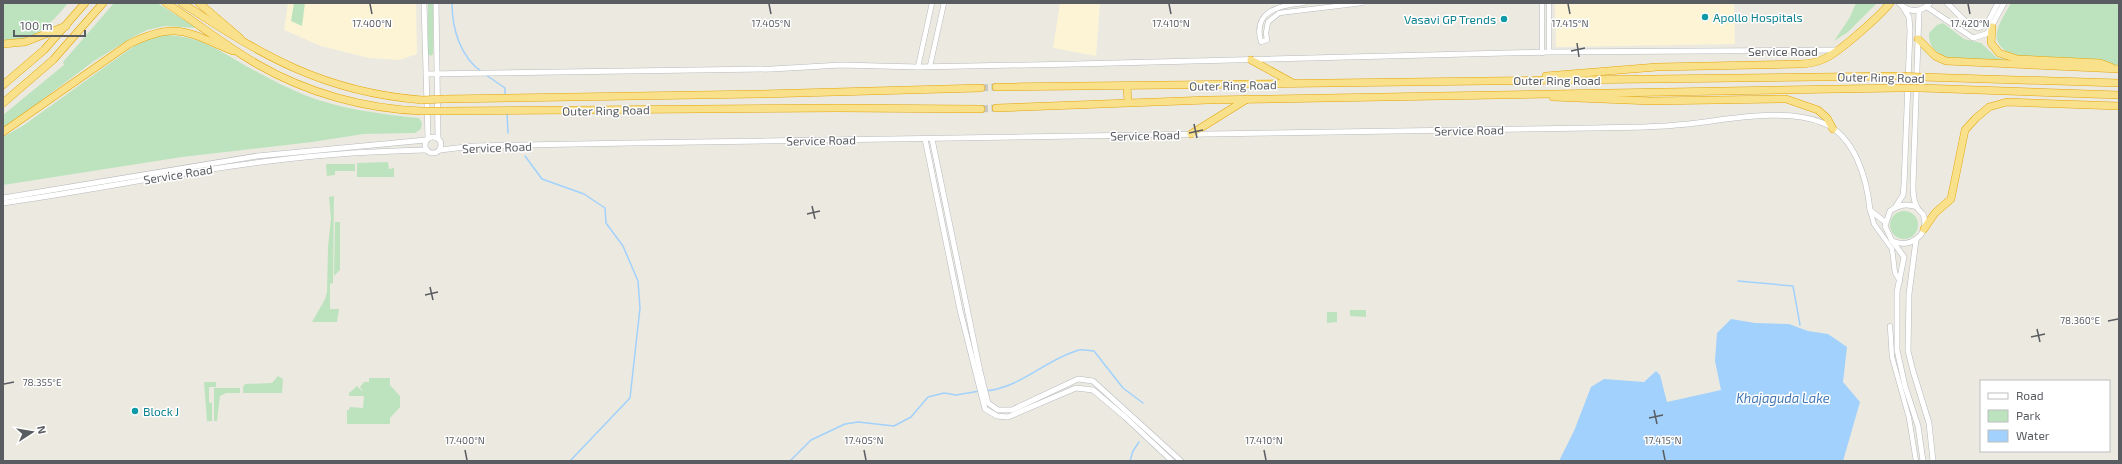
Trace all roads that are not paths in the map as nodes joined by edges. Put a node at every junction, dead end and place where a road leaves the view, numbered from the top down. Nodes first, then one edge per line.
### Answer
1 (85, 3) edge
2 (103, 3) edge
3 (166, 3) edge
4 (182, 3) edge
5 (199, 3) edge
6 (424, 3) edge
7 (436, 3) edge
8 (932, 3) edge
9 (944, 3) edge
10 (1304, 3) edge
11 (1362, 3) edge
12 (1542, 3) edge
13 (1549, 3) edge
14 (1890, 3) edge
15 (1899, 3) edge
16 (1947, 3) edge
17 (1998, 3) edge
18 (2004, 3) edge
19 (1285, 5) junction
20 (1929, 5) edge
21 (1903, 8) junction
22 (1286, 11) junction
23 (1919, 11) junction
24 (66, 26) junction
25 (1992, 27) junction
26 (1918, 38) junction
27 (245, 43) junction
28 (3, 44) edge
29 (1837, 50) junction
30 (1549, 52) junction
31 (1542, 53) junction
32 (241, 54) junction
33 (1251, 60) junction
34 (930, 66) junction
35 (918, 67) junction
36 (2119, 69) edge
37 (426, 74) junction
38 (438, 74) junction
39 (1500, 80) junction
40 (2119, 83) edge
41 (1295, 84) junction
42 (3, 85) edge
43 (996, 87) tunnel mouth
44 (1127, 87) junction
45 (981, 88) tunnel mouth
46 (1501, 95) junction
47 (2119, 95) edge
48 (1247, 99) junction
49 (1128, 102) junction
50 (3, 103) edge
51 (2119, 106) edge
52 (996, 108) tunnel mouth
53 (981, 109) tunnel mouth
54 (1833, 129) junction
55 (3, 132) edge
56 (1191, 134) junction
57 (438, 138) junction
58 (427, 139) junction
59 (925, 139) junction
60 (932, 139) junction
61 (426, 150) junction
62 (440, 150) junction
63 (3, 198) edge
64 (3, 203) edge
65 (1917, 208) junction
66 (1894, 209) junction
67 (1870, 210) junction
68 (1885, 222) junction
69 (1924, 229) junction
70 (1916, 240) junction
71 (1892, 241) junction
72 (1900, 281) junction
73 (1890, 326) dead end
74 (982, 388) junction
75 (983, 394) junction
76 (1136, 424) junction
77 (1172, 461) edge
78 (1181, 461) edge
79 (1916, 461) edge
80 (1923, 461) edge
81 (1933, 461) edge

1 - 24 highway
2 - 50 highway
3 - 32 highway
4 - 27 highway
5 - 27 highway
6 - 37 main road
7 - 38 main road
8 - 35 street
9 - 34 street
10 - 19 street
11 - 22 street
12 - 31 street
13 - 30 street
14 - 29 highway
15 - 21 main road
16 - 17 main road
18 - 25 main road
19 - 22 street
19 - 22 street
20 - 23 main road
20 - 25 main road
21 - 23 main road
21 - 66 main road
23 - 26 main road
24 - 28 highway
24 - 42 highway
25 - 36 highway
26 - 36 highway
26 - 65 main road
27 - 45 highway, Outer Ring Road, bridge
29 - 30 main road, Service Road
29 - 39 highway
30 - 31 main road, Service Road
31 - 33 main road, Service Road
32 - 53 highway, Outer Ring Road, bridge
32 - 55 highway
33 - 34 main road, Service Road
33 - 41 highway
34 - 35 main road, Service Road
35 - 38 main road, Service Road
37 - 38 main road, Service Road
37 - 58 main road
38 - 57 main road
39 - 40 highway, Outer Ring Road, bridge
39 - 41 highway, Outer Ring Road
41 - 44 highway, Outer Ring Road
43 - 44 highway, Outer Ring Road
44 - 49 highway
46 - 47 highway, Outer Ring Road, bridge
46 - 48 highway, Outer Ring Road
46 - 54 highway
48 - 49 highway, Outer Ring Road
48 - 56 highway
49 - 52 highway, Outer Ring Road
51 - 69 highway
54 - 56 main road, Service Road
54 - 67 main road, Service Road
56 - 60 main road, Service Road
57 - 58 main road
57 - 62 main road
58 - 61 main road
58 - 63 main road, Service Road
59 - 60 main road, Service Road
59 - 62 main road, Service Road
59 - 74 main road
60 - 74 main road
61 - 62 main road, Service Road
61 - 64 main road, Service Road
65 - 66 main road
65 - 69 main road
66 - 68 main road
67 - 68 main road
67 - 72 street
68 - 71 main road
69 - 70 main road
70 - 71 main road
70 - 81 main road
71 - 72 main road
72 - 80 main road
73 - 79 street
74 - 75 main road
75 - 76 main road
75 - 76 main road
76 - 77 main road
76 - 78 main road

